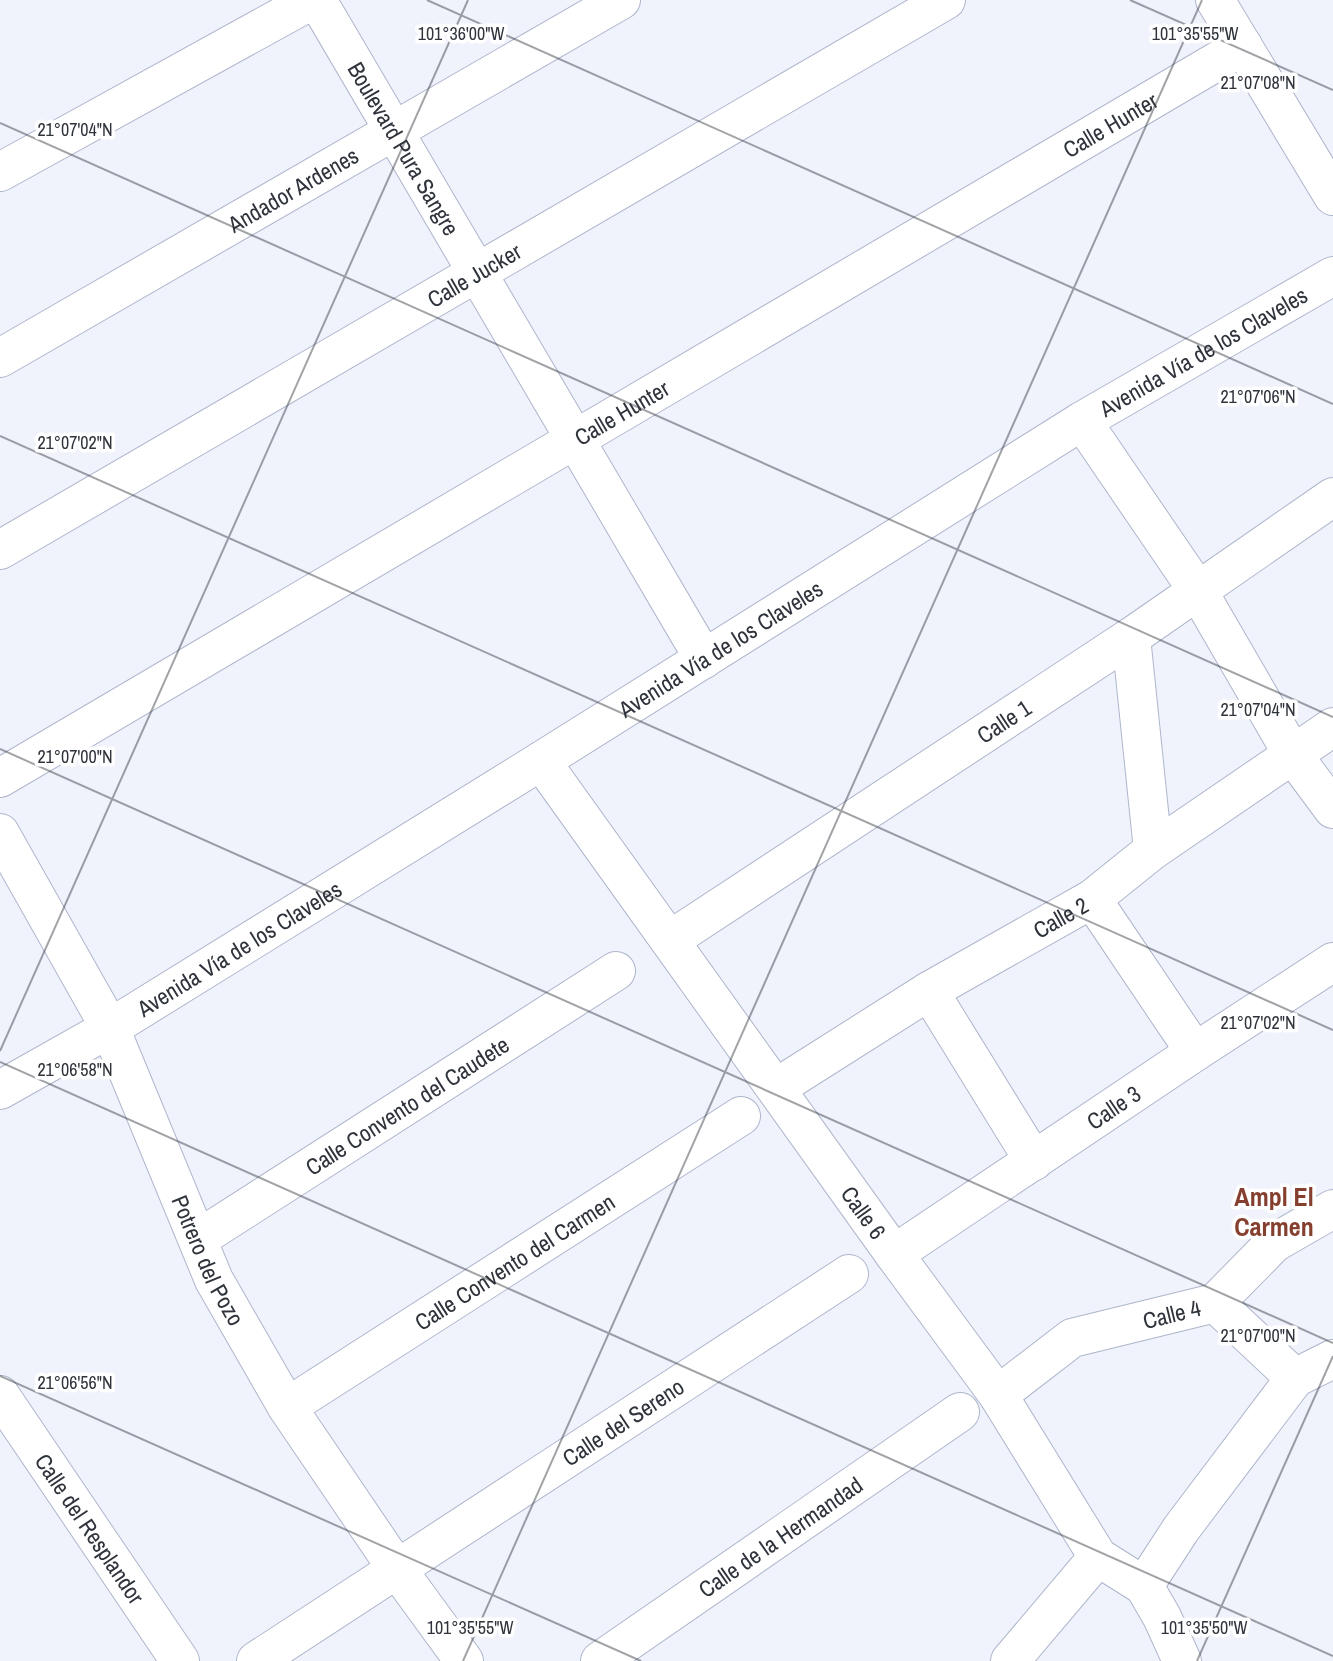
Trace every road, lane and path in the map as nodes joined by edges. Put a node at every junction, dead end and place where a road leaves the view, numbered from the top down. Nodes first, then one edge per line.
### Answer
1 (312, 0) edge
2 (317, 0) edge
3 (621, 0) edge
4 (946, 0) edge
5 (1215, 0) edge
6 (1243, 46) junction
7 (394, 131) junction
8 (0, 172) edge
9 (1333, 196) edge
10 (477, 273) junction
11 (1333, 276) edge
12 (0, 358) edge
13 (1082, 421) junction
14 (576, 439) junction
15 (1333, 497) edge
16 (0, 550) edge
17 (1198, 591) junction
18 (1131, 637) junction
19 (704, 659) junction
20 (1333, 727) edge
21 (1293, 755) junction
22 (541, 761) junction
23 (0, 778) edge
24 (1333, 808) edge
25 (0, 833) edge
26 (1153, 850) junction
27 (1092, 899) junction
28 (670, 940) junction
29 (1333, 962) edge
30 (616, 971) dead end
31 (929, 991) junction
32 (110, 1028) junction
33 (1195, 1052) junction
34 (776, 1088) junction
35 (0, 1090) edge
36 (741, 1116) dead end
37 (1034, 1161) junction
38 (1333, 1209) edge
39 (198, 1239) junction
40 (894, 1254) junction
41 (849, 1274) dead end
42 (1215, 1303) junction
43 (1333, 1359) edge
44 (1295, 1378) junction
45 (0, 1395) edge
46 (999, 1395) junction
47 (286, 1407) junction
48 (960, 1412) dead end
49 (1098, 1557) junction
50 (397, 1569) junction
51 (1144, 1586) junction
52 (180, 1661) edge
53 (256, 1661) edge
54 (464, 1661) edge
55 (600, 1661) edge
56 (1010, 1661) edge
57 (1182, 1661) edge

1 - 8 street
2 - 7 street, Boulevard Pura Sangre
3 - 7 street, Andador Ardenes
4 - 10 street, Calle Jucker
5 - 6 street
6 - 9 street
6 - 14 street, Calle Hunter
7 - 10 street, Boulevard Pura Sangre
7 - 12 street, Andador Ardenes
10 - 14 street, Boulevard Pura Sangre
10 - 16 street, Calle Jucker
11 - 13 street, Avenida Vía de los Claveles
13 - 17 street
13 - 19 street, Avenida Vía de los Claveles
14 - 19 street, Boulevard Pura Sangre
14 - 23 street, Calle Hunter
15 - 17 street, Calle 1
17 - 18 street, Calle 1
17 - 21 street
18 - 26 street
18 - 28 street, Calle 1
19 - 22 street, Avenida Vía de los Claveles
20 - 21 street, Calle 2
21 - 24 street
21 - 26 street, Calle 2
22 - 28 street, Calle 6
22 - 32 street, Avenida Vía de los Claveles
25 - 32 street, Potrero del Pozo
26 - 27 street, Calle 2
27 - 31 street, Calle 2
27 - 33 street
28 - 34 street, Calle 6
29 - 33 street, Calle 3
30 - 39 street, Calle Convento del Caudete
31 - 34 street, Calle 2
31 - 37 street
32 - 35 street, Avenida Vía de los Claveles
32 - 39 street, Potrero del Pozo
33 - 37 street, Calle 3
34 - 40 street, Calle 6
36 - 47 street, Calle Convento del Carmen
37 - 40 street, Calle 3
38 - 42 street, Calle 4
39 - 47 street, Potrero del Pozo
40 - 46 street, Calle 6
41 - 50 street, Calle del Sereno
42 - 44 street
42 - 46 street, Calle 4
43 - 44 street
44 - 51 street
45 - 52 street, Calle del Resplandor
46 - 49 street, Calle 6
47 - 50 street, Potrero del Pozo
48 - 55 street, Calle de la Hermandad
49 - 51 street, Calle 6
49 - 56 street
50 - 53 street, Calle del Sereno
50 - 54 street, Potrero del Pozo
51 - 57 street

